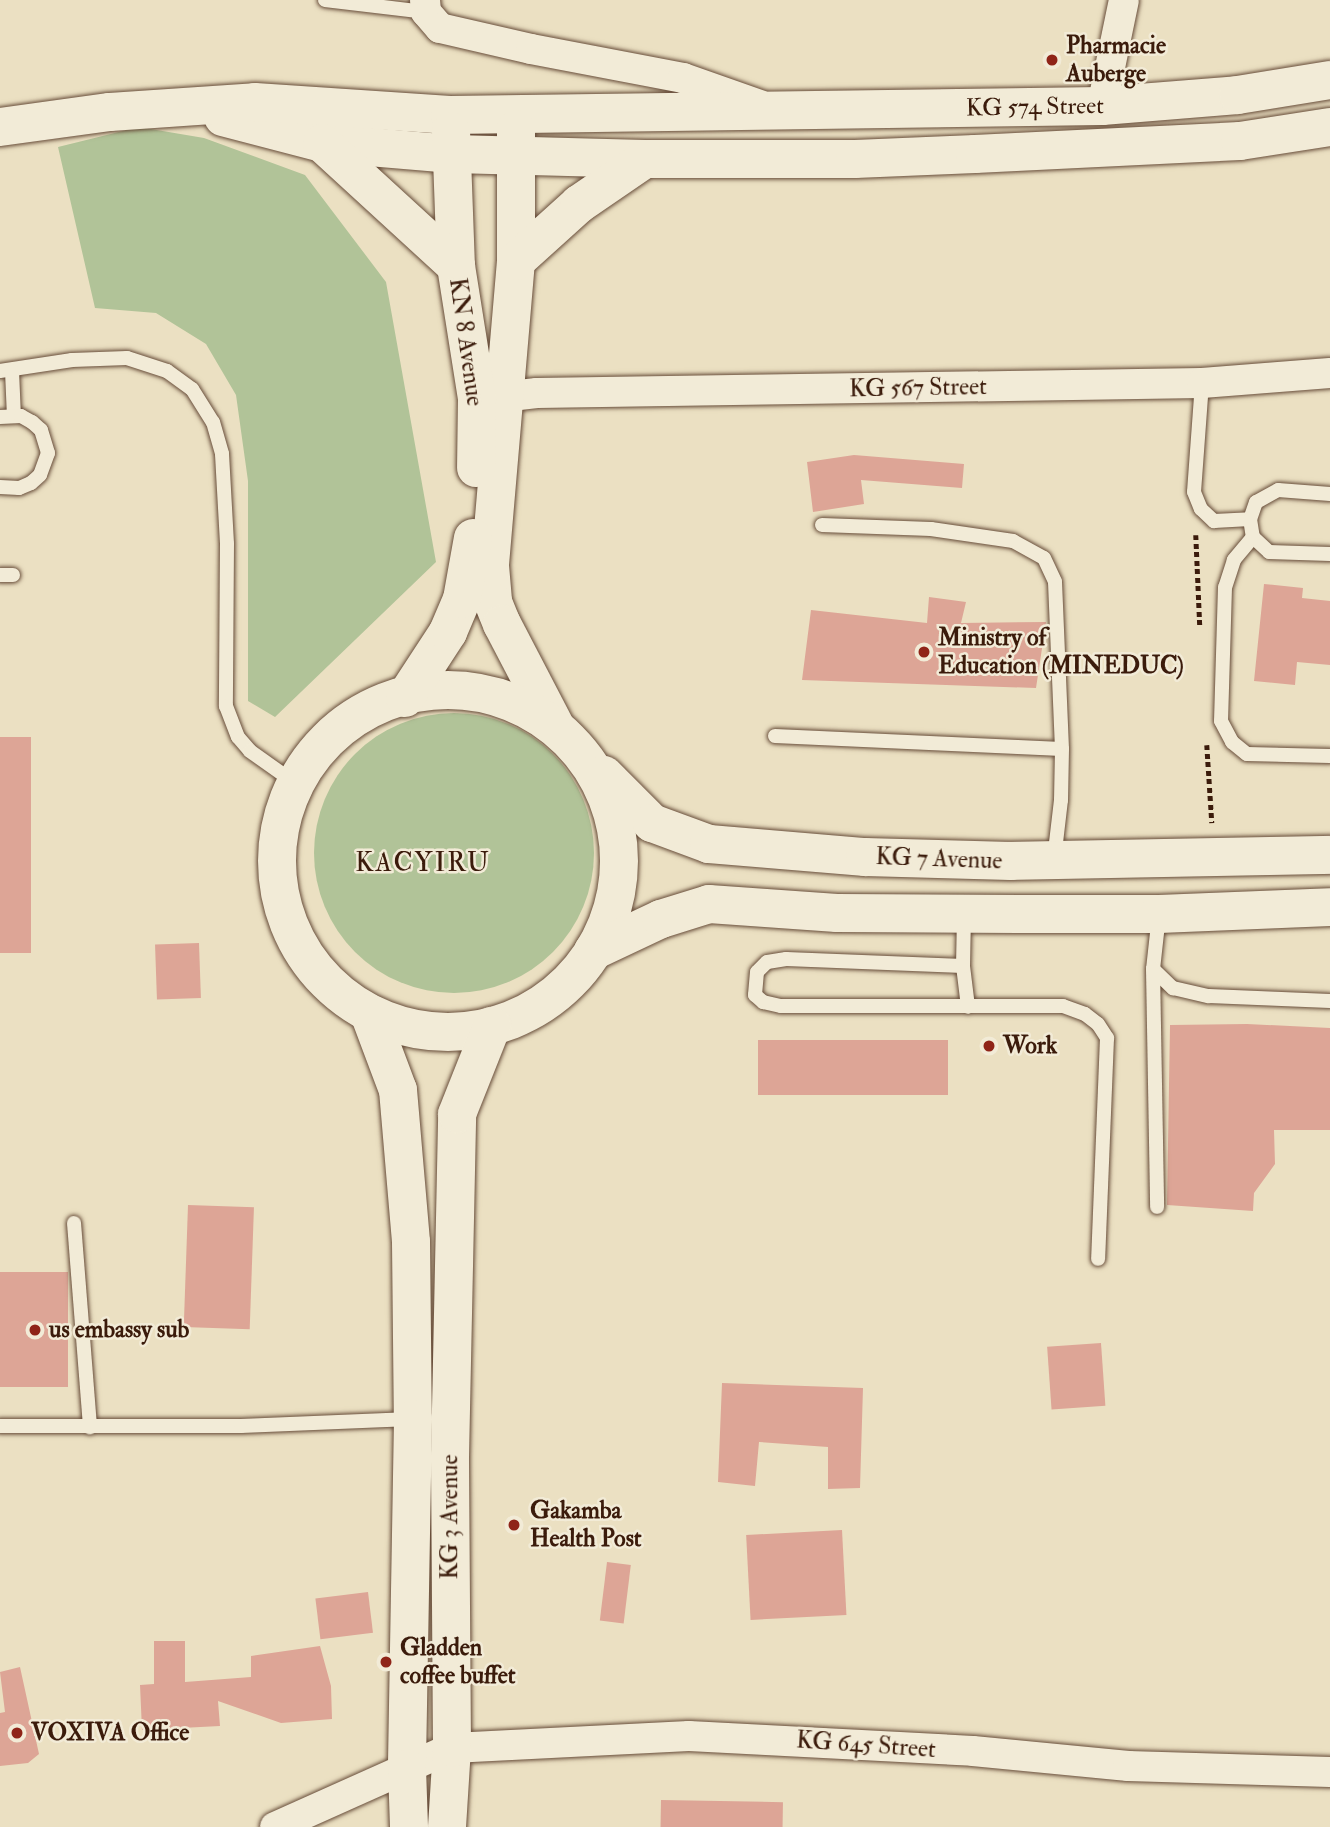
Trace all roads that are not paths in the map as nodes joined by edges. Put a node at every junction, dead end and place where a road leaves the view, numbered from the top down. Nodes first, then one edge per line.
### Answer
1 (325, 0) edge
2 (1124, 0) edge
3 (426, 6) edge
4 (1330, 80) edge
5 (1238, 95) junction
6 (167, 106) junction
7 (1102, 106) junction
8 (780, 112) junction
9 (516, 114) junction
10 (450, 115) junction
11 (0, 127) edge
12 (1330, 127) edge
13 (1240, 141) junction
14 (321, 144) junction
15 (453, 154) junction
16 (516, 154) junction
17 (645, 159) junction
18 (516, 261) junction
19 (456, 267) junction
20 (6, 371) edge
21 (1330, 373) edge
22 (1202, 383) junction
23 (491, 398) junction
24 (7, 417) edge
25 (0, 487) edge
26 (1330, 494) edge
27 (1250, 519) junction
28 (822, 525) dead end
29 (1253, 537) junction
30 (1330, 554) edge
31 (405, 698) junction
32 (554, 724) junction
33 (775, 736) dead end
34 (1062, 749) junction
35 (582, 752) junction
36 (1330, 756) edge
37 (295, 783) junction
38 (1330, 855) edge
39 (1053, 861) junction
40 (1330, 908) edge
41 (964, 914) junction
42 (1159, 914) junction
43 (593, 951) junction
44 (963, 966) junction
45 (1153, 969) junction
46 (1330, 1001) edge
47 (968, 1007) junction
48 (369, 1013) junction
49 (492, 1026) junction
50 (1157, 1207) dead end
51 (74, 1223) dead end
52 (1098, 1259) dead end
53 (413, 1419) junction
54 (0, 1426) edge
55 (90, 1427) junction
56 (452, 1748) junction
57 (407, 1769) junction
58 (1330, 1772) edge
59 (275, 1827) edge
60 (409, 1827) edge
61 (447, 1827) edge

1 - 3 lane
2 - 7 street
3 - 8 street, KG 574 Street
4 - 5 main road, KG 574 Street
5 - 7 main road, KG 574 Street
5 - 13 main road
6 - 10 main road
6 - 11 main road
6 - 14 main road
7 - 8 main road, KG 574 Street
8 - 9 main road, KG 574 Street
9 - 10 main road, KG 574 Street
9 - 16 main road
10 - 15 main road, KN 8 Avenue
12 - 13 main road
13 - 17 main road
14 - 15 main road
14 - 19 main road
15 - 16 main road
15 - 19 main road, KN 8 Avenue
16 - 17 main road
16 - 18 main road
17 - 18 main road
18 - 23 main road
19 - 23 main road, KN 8 Avenue
20 - 24 lane
20 - 37 lane
21 - 22 street, KG 567 Street
22 - 23 street, KG 567 Street
22 - 27 lane
23 - 31 main road, KN 8 Avenue
23 - 32 main road
24 - 25 lane
26 - 27 lane
27 - 29 lane
28 - 34 lane
29 - 30 lane
29 - 36 lane
31 - 32 main road
31 - 37 main road
32 - 35 main road, KG 7 Avenue
33 - 34 lane
34 - 39 lane
35 - 39 main road, KG 7 Avenue
35 - 43 main road
37 - 48 main road
38 - 39 main road, KG 7 Avenue
40 - 42 main road
41 - 42 main road
41 - 43 main road
41 - 44 lane
42 - 45 lane
43 - 49 main road
44 - 47 lane
44 - 47 lane
45 - 46 lane
45 - 50 lane
47 - 52 lane
48 - 49 main road
48 - 53 main road, KG 3 Avenue
49 - 56 main road, KG 3 Avenue
51 - 55 lane
53 - 55 lane
53 - 57 main road, KG 3 Avenue
54 - 55 lane
56 - 57 street, KG 645 Street
56 - 58 street, KG 645 Street
56 - 61 main road, KG 3 Avenue
57 - 59 street, KG 645 Street
57 - 60 main road, KG 3 Avenue

